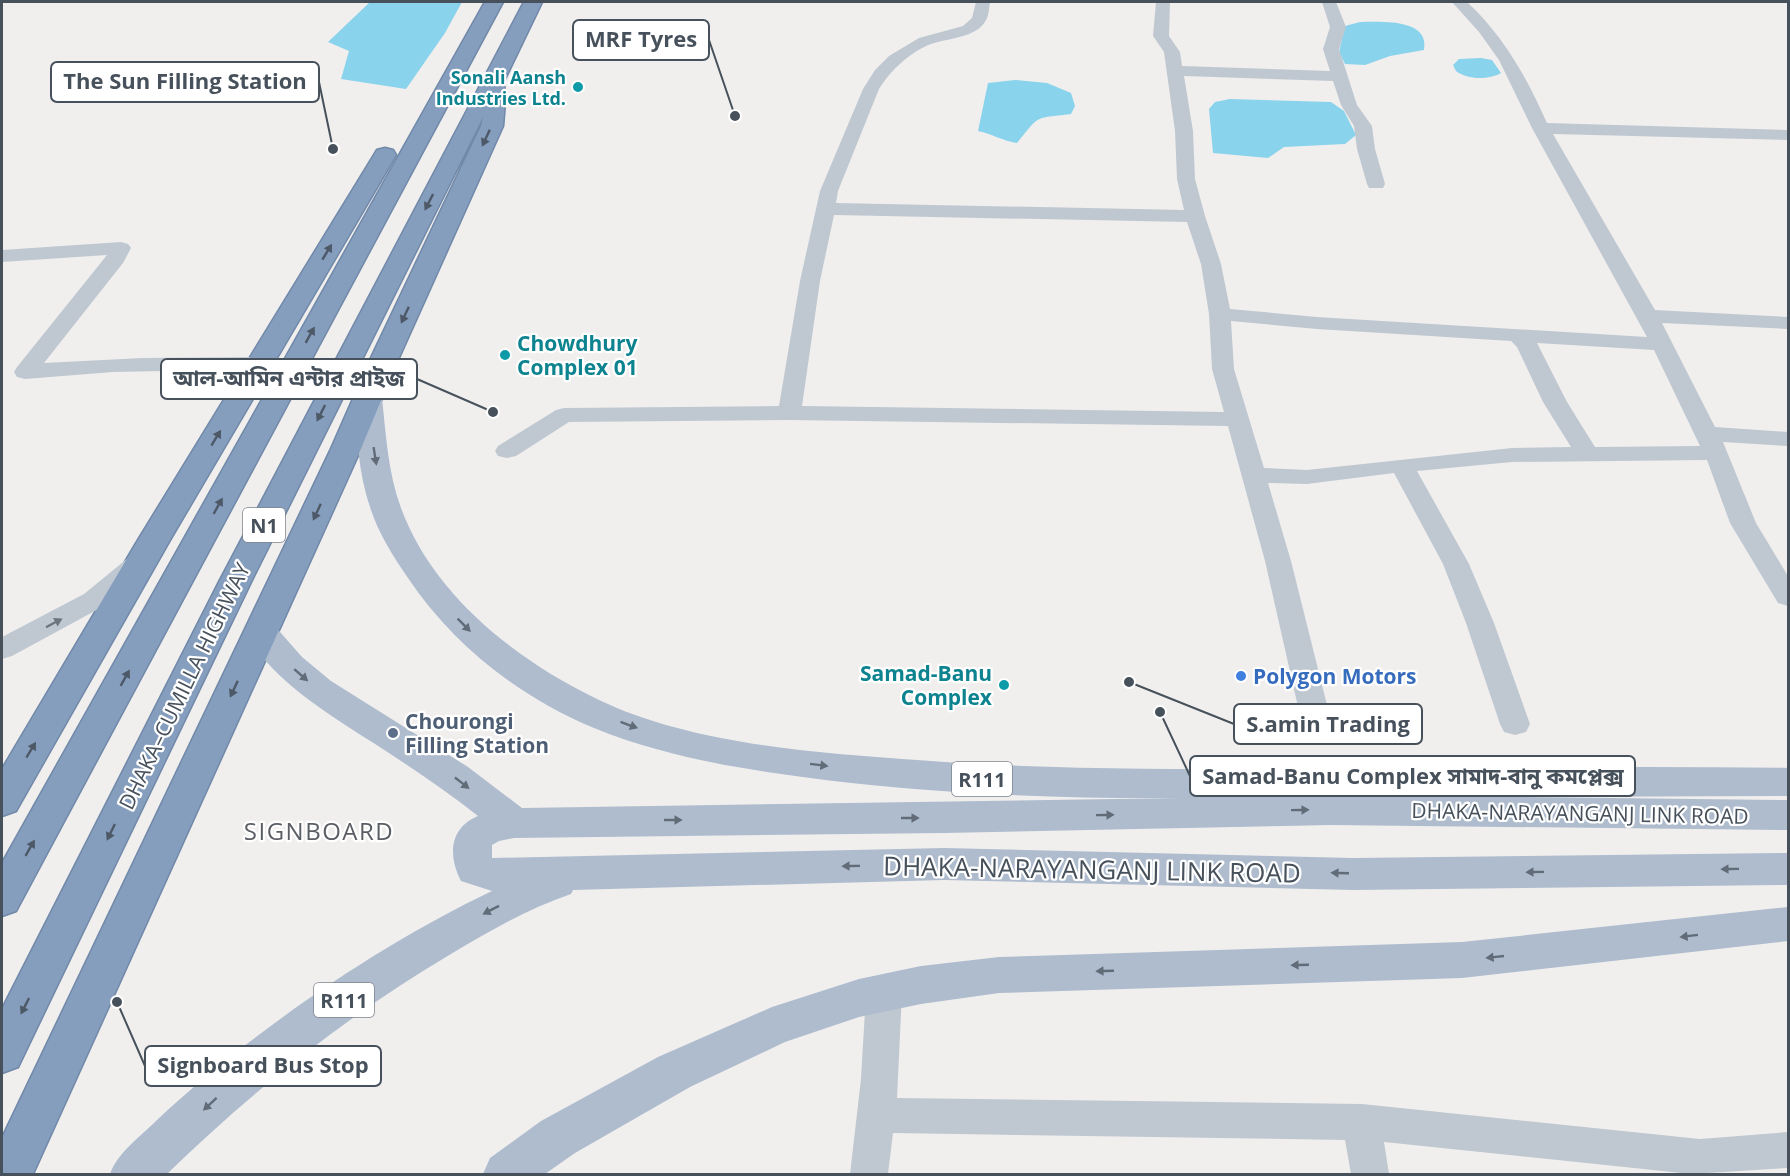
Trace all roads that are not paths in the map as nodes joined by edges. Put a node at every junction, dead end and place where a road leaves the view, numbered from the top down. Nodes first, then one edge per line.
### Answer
1 (494, 2) edge
2 (534, 2) edge
3 (983, 2) edge
4 (1163, 2) edge
5 (1329, 2) edge
6 (1459, 2) edge
7 (1175, 71) junction
8 (1341, 76) junction
9 (494, 81) junction
10 (447, 86) junction
11 (1541, 128) junction
12 (1788, 135) edge
13 (1376, 184) dead end
14 (826, 209) junction
15 (1195, 216) junction
16 (2, 256) edge
17 (1220, 314) junction
18 (1648, 316) junction
19 (1788, 323) edge
20 (1521, 335) junction
21 (1661, 344) junction
22 (260, 364) junction
23 (368, 398) junction
24 (789, 413) junction
25 (1236, 419) junction
26 (1788, 439) edge
27 (1711, 444) junction
28 (507, 451) dead end
29 (1587, 453) junction
30 (1402, 465) junction
31 (1255, 476) junction
32 (143, 559) junction
33 (1788, 597) edge
34 (261, 632) junction
35 (2, 649) edge
36 (1515, 724) dead end
37 (1318, 729) dead end
38 (1788, 782) edge
39 (2, 801) edge
40 (1788, 815) edge
41 (514, 823) junction
42 (1788, 869) edge
43 (584, 873) junction
44 (2, 899) edge
45 (1788, 924) edge
46 (884, 993) junction
47 (2, 1053) edge
48 (876, 1114) junction
49 (1362, 1122) junction
50 (1788, 1150) edge
51 (1671, 1163) edge
52 (9, 1174) edge
53 (134, 1174) edge
54 (507, 1174) edge
55 (869, 1174) edge
56 (1370, 1174) edge

1 - 10 highway, N1
2 - 9 highway, DHAKA–CUMILLA HIGHWAY / N1
3 - 14 street
4 - 7 street
5 - 8 street
6 - 11 street
7 - 8 street
7 - 15 street
8 - 13 street
9 -> 23 highway
9 -> 47 highway, DHAKA–CUMILLA HIGHWAY / N1
22 -> 10 highway
44 -> 10 highway, N1
11 - 12 street
11 - 18 street
14 - 15 street
14 - 24 street
15 - 17 street
16 - 22 street
17 - 20 street
17 - 25 street
18 - 19 street
18 - 21 street
20 - 21 street
20 - 29 street
21 - 27 street
32 -> 22 highway
23 -> 34 highway
23 -> 38 main road, R111
24 - 25 street
24 - 28 street
25 - 31 street
26 - 27 street
27 - 29 street
27 - 33 street
29 - 30 street
30 - 31 street
30 - 36 street
31 - 37 street
35 -> 32 street
39 -> 32 highway
34 -> 41 main road
34 -> 52 highway
41 -> 40 main road, DHAKA-NARAYANGANJ LINK ROAD / R111
41 - 43 main road, DHAKA-NARAYANGANJ LINK ROAD / R111
42 -> 43 main road, DHAKA-NARAYANGANJ LINK ROAD / R111
43 -> 53 main road, R111
45 -> 46 main road
46 - 48 street
46 - 54 main road
48 - 49 street
48 - 55 street
49 - 51 street
49 - 56 street
50 - 51 street

